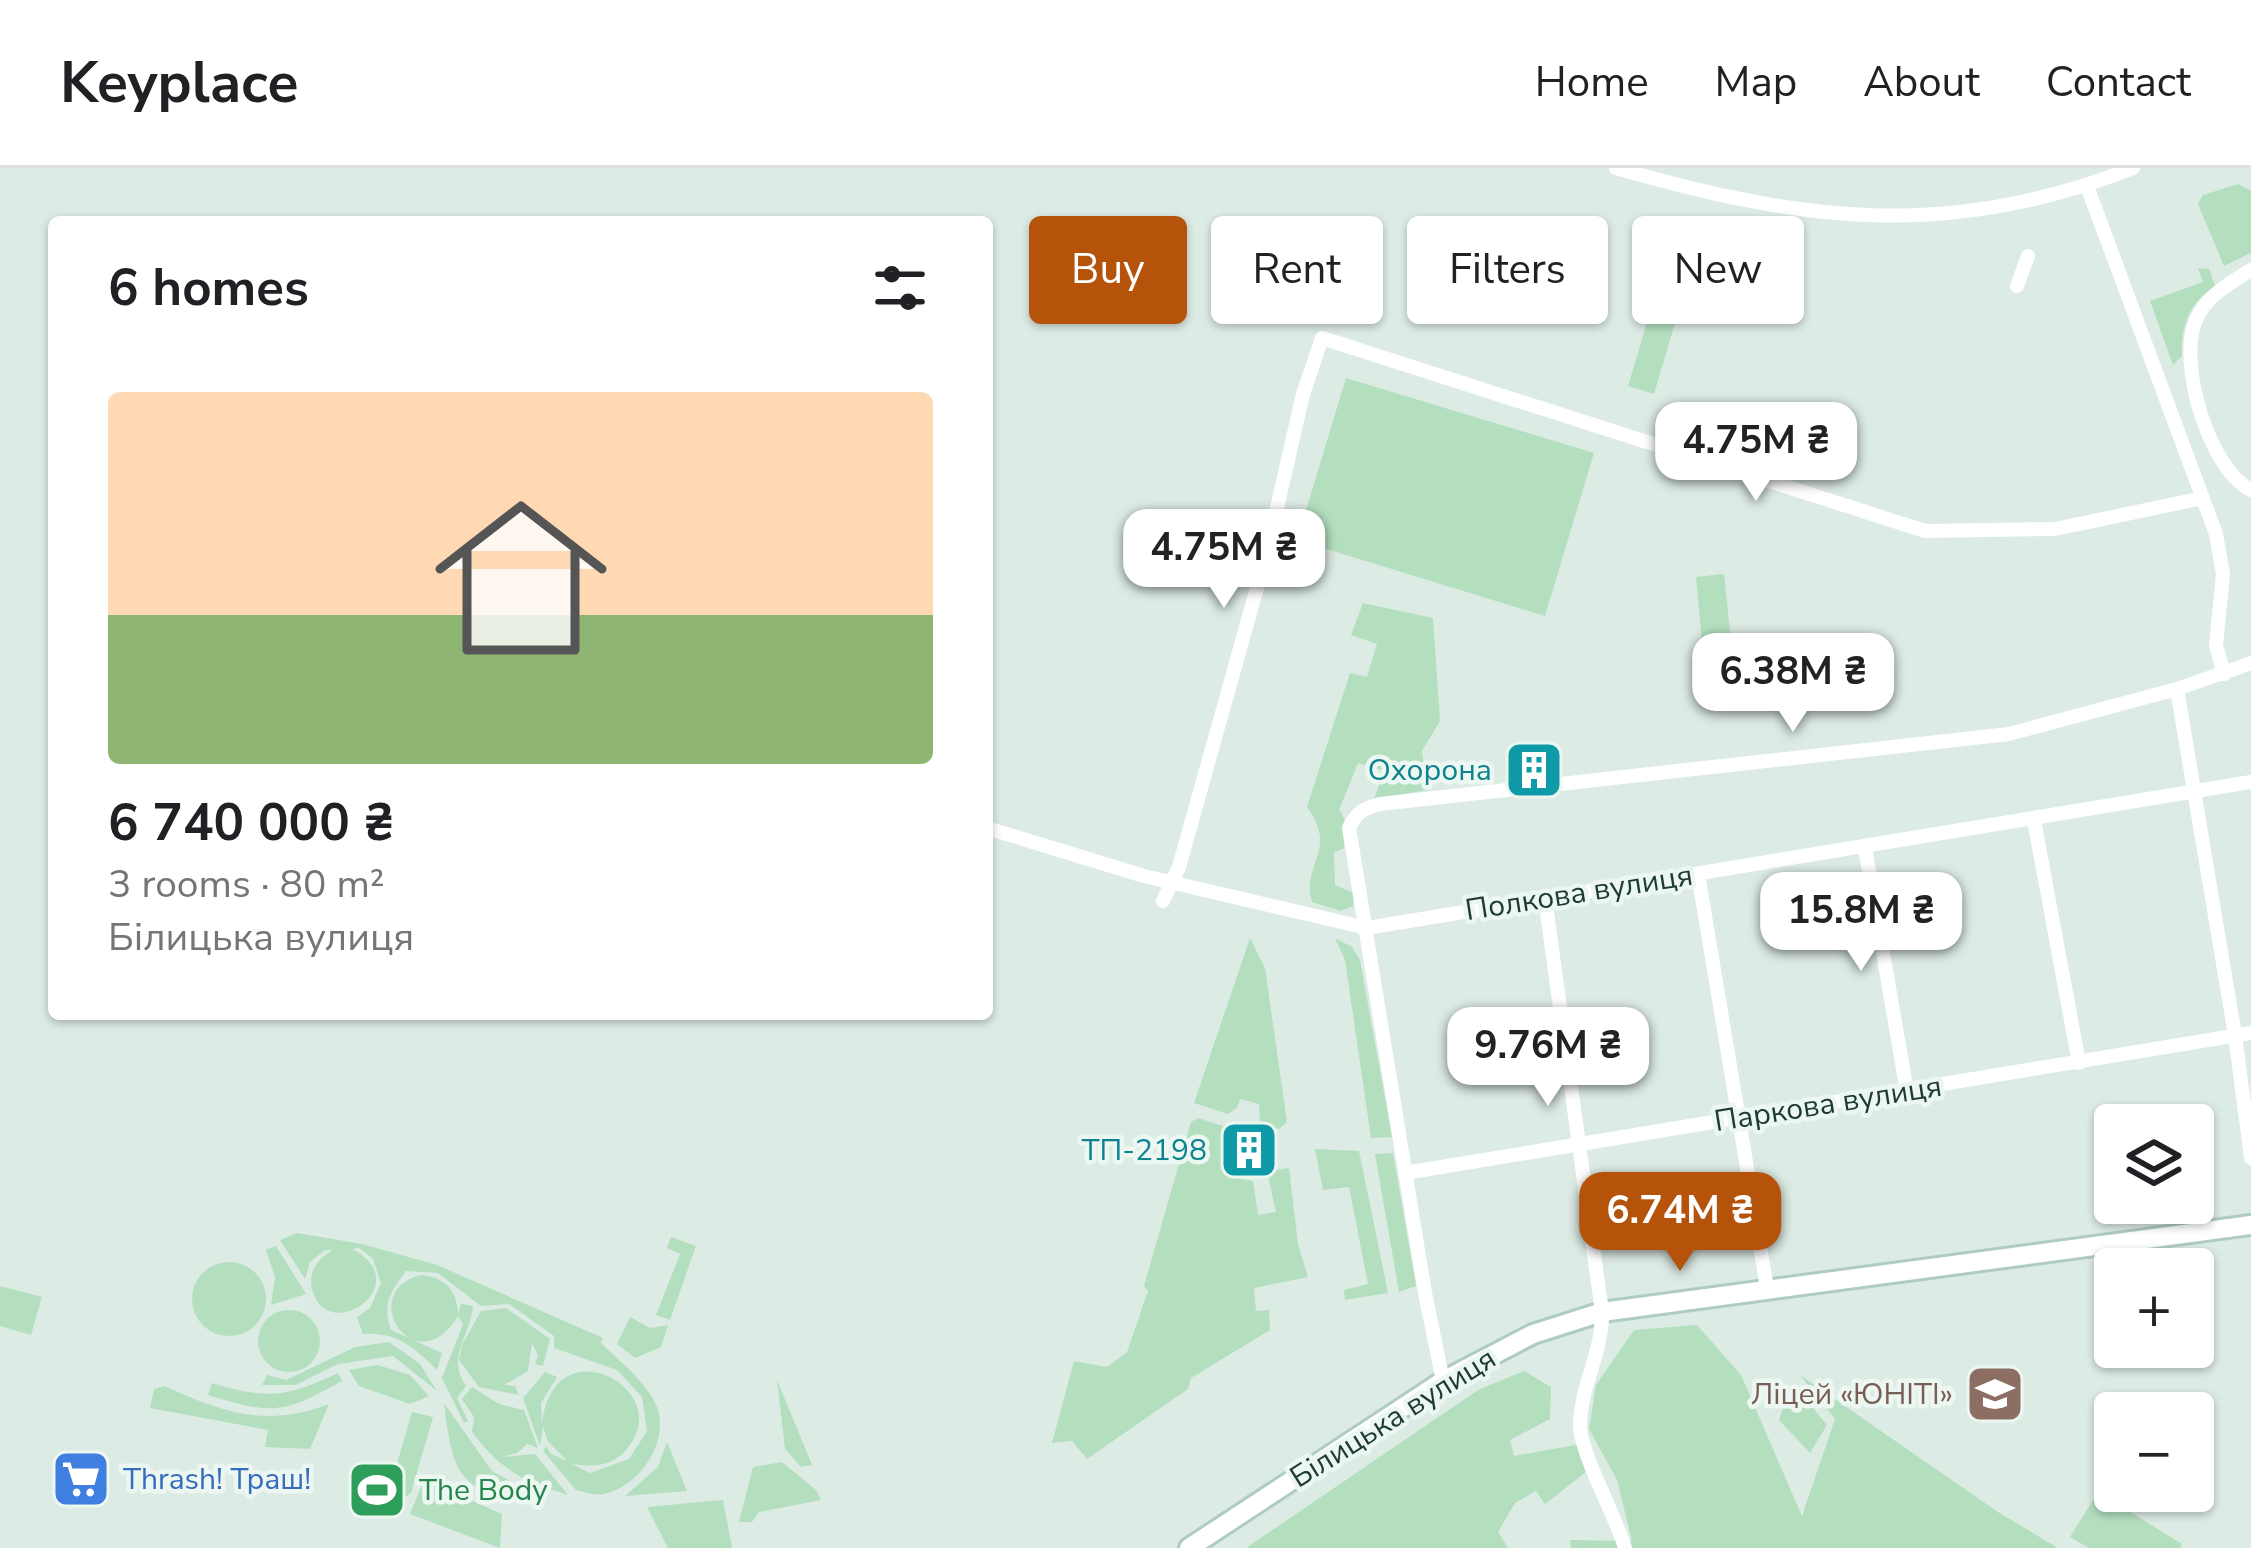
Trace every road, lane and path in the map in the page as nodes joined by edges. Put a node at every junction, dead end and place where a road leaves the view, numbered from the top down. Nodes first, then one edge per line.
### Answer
1 (1616, 168) edge
2 (2133, 168) edge
3 (2086, 187) junction
4 (2028, 256) dead end
5 (2251, 270) edge
6 (2017, 286) dead end
7 (2190, 376) junction
8 (2161, 386) junction
9 (2251, 490) edge
10 (2204, 498) junction
11 (2251, 663) edge
12 (2224, 674) junction
13 (2177, 689) junction
14 (2251, 782) edge
15 (2194, 791) junction
16 (2034, 820) junction
17 (993, 830) edge
18 (1865, 848) junction
19 (1698, 874) junction
20 (1172, 881) junction
21 (1545, 898) junction
22 (1163, 901) dead end
23 (1367, 928) junction
24 (2243, 1034) edge
25 (2078, 1063) junction
26 (1906, 1092) junction
27 (1737, 1120) junction
28 (1577, 1143) junction
29 (2251, 1158) edge
30 (1406, 1173) junction
31 (2251, 1225) edge
32 (1767, 1288) junction
33 (1602, 1312) junction
34 (1443, 1381) junction
35 (1189, 1548) edge
36 (1625, 1548) edge

1 - 3 street
2 - 3 street
3 - 8 street
4 - 6 street
5 - 7 street
7 - 8 street
7 - 9 street
8 - 10 street
10 - 12 street
10 - 20 street
11 - 12 street
12 - 13 street
13 - 15 street
13 - 23 street
14 - 15 street, Полкова вулиця
15 - 16 street, Полкова вулиця
15 - 24 street
16 - 18 street, Полкова вулиця
16 - 25 street
17 - 20 street, Полкова вулиця
18 - 19 street, Полкова вулиця
18 - 26 street
19 - 21 street, Полкова вулиця
19 - 27 street
20 - 22 street
20 - 23 street, Полкова вулиця
21 - 23 street, Полкова вулиця
21 - 28 street
23 - 30 street
24 - 25 street, Паркова вулиця
24 - 29 street
25 - 26 street, Паркова вулиця
26 - 27 street, Паркова вулиця
27 - 28 street, Паркова вулиця
27 - 32 street
28 - 30 street, Паркова вулиця
28 - 33 street
30 - 34 street
31 - 32 main road, Білицька вулиця
32 - 33 main road, Білицька вулиця
33 - 34 main road, Білицька вулиця
33 - 36 street
34 - 35 main road, Білицька вулиця

